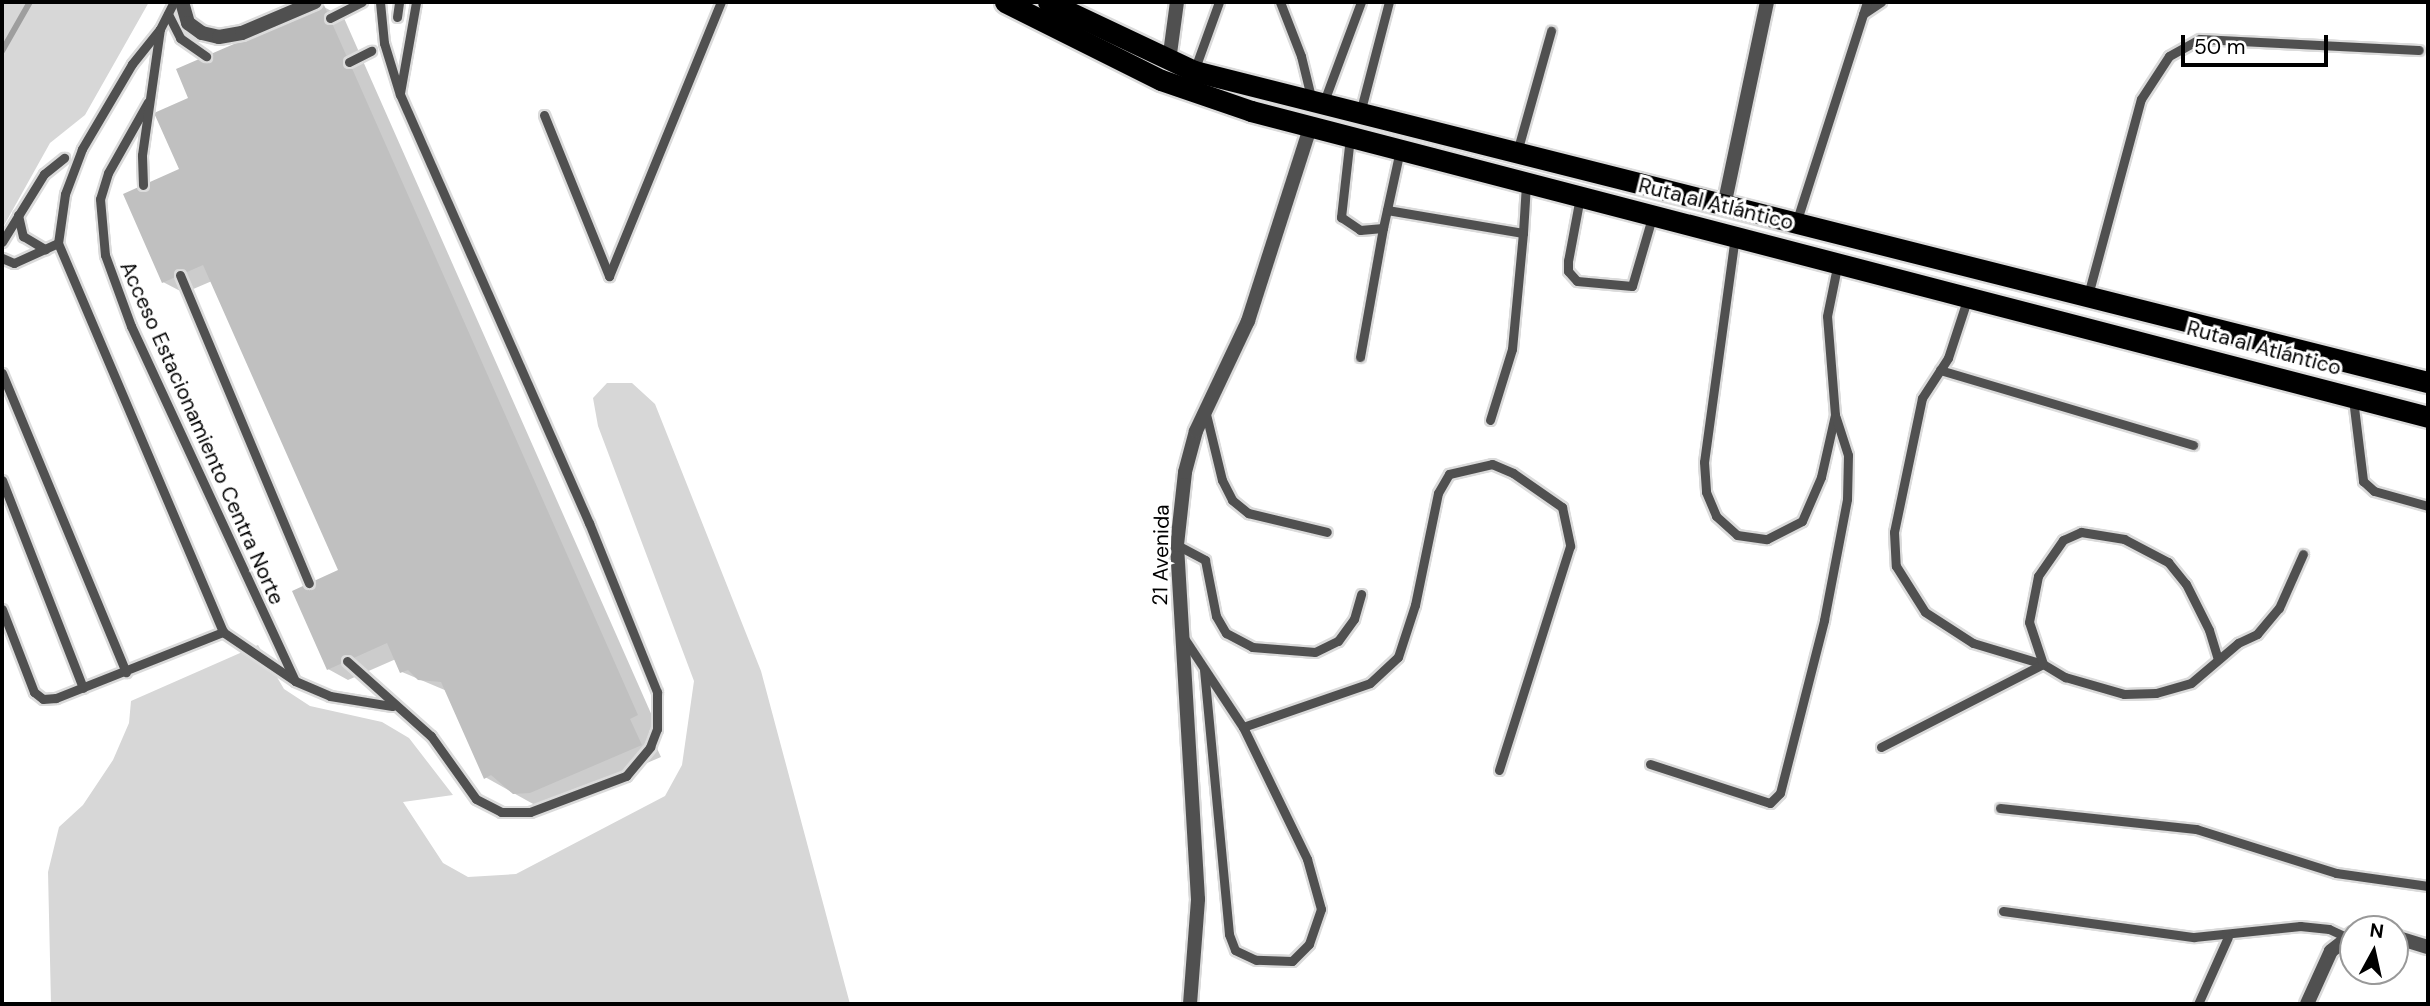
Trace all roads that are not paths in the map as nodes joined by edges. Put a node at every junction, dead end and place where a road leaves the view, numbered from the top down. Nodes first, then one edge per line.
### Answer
1 (174, 2) edge
2 (181, 2) edge
3 (315, 2) edge
4 (362, 2) edge
5 (380, 2) edge
6 (399, 2) edge
7 (415, 2) edge
8 (721, 2) edge
9 (1004, 2) edge
10 (1048, 2) edge
11 (1177, 2) edge
12 (1219, 2) edge
13 (1280, 2) edge
14 (1361, 2) edge
15 (1389, 2) edge
16 (1766, 2) edge
17 (1867, 2) edge
18 (1881, 2) edge
19 (168, 13) junction
20 (1863, 14) junction
21 (397, 17) dead end
22 (330, 18) dead end
23 (160, 29) junction
24 (1551, 31) dead end
25 (2419, 50) dead end
26 (371, 51) dead end
27 (206, 56) dead end
28 (1169, 61) junction
29 (349, 62) dead end
30 (1194, 71) junction
31 (400, 95) junction
32 (148, 102) junction
33 (1318, 104) junction
34 (544, 115) dead end
35 (1360, 115) junction
36 (1310, 128) junction
37 (1350, 137) junction
38 (1400, 150) junction
39 (1517, 153) junction
40 (64, 158) dead end
41 (1527, 181) junction
42 (143, 185) dead end
43 (1580, 195) junction
44 (1724, 206) junction
45 (1387, 210) junction
46 (1653, 213) junction
47 (18, 215) junction
48 (1796, 223) junction
49 (1383, 228) junction
50 (1523, 233) junction
51 (1736, 234) junction
52 (2, 242) edge
53 (58, 243) junction
54 (45, 249) junction
55 (2, 258) edge
56 (1838, 261) junction
57 (180, 275) dead end
58 (1969, 295) junction
59 (2088, 295) junction
60 (2329, 355) junction
61 (1360, 357) dead end
62 (2366, 365) junction
63 (1940, 370) junction
64 (2, 373) edge
65 (2428, 382) edge
66 (2315, 388) junction
67 (2353, 397) junction
68 (1205, 412) junction
69 (1835, 415) junction
70 (2428, 417) edge
71 (1490, 420) dead end
72 (2193, 445) dead end
73 (2, 480) edge
74 (2428, 506) edge
75 (1327, 532) dead end
76 (1177, 545) junction
77 (2302, 554) dead end
78 (309, 583) dead end
79 (1361, 594) dead end
80 (2, 609) edge
81 (223, 632) junction
82 (1181, 634) junction
83 (2218, 659) junction
84 (347, 661) dead end
85 (2043, 664) junction
86 (1204, 670) junction
87 (125, 671) junction
88 (295, 681) junction
89 (83, 688) junction
90 (394, 706) junction
91 (1243, 727) junction
92 (1881, 747) dead end
93 (1650, 764) dead end
94 (1499, 770) dead end
95 (2000, 808) dead end
96 (2428, 886) edge
97 (2003, 911) dead end
98 (2339, 932) edge
99 (2228, 937) junction
100 (2409, 941) edge
101 (2339, 944) edge
102 (2428, 947) edge
103 (1190, 1004) edge
104 (2198, 1004) edge
105 (2307, 1004) edge

1 - 19 lane
2 - 3 street
4 - 22 lane
5 - 31 lane
6 - 21 lane
7 - 31 lane
8 - 34 lane
9 - 36 highway, Ruta al Atlántico
10 - 28 highway, Ruta al Atlántico
11 - 28 street
12 - 30 lane
13 - 33 lane
14 - 33 lane
15 - 35 lane
16 - 44 street
17 - 20 lane
18 - 20 lane
19 - 23 lane
19 - 27 lane
20 - 48 lane
23 - 32 lane
23 - 53 lane
24 - 39 lane
25 - 59 lane
26 - 29 lane
28 - 30 highway, Ruta al Atlántico
30 - 33 highway, Ruta al Atlántico
31 - 90 lane
32 - 42 lane
32 - 88 lane, Acceso Estacionamiento Centra Norte
33 - 35 highway, Ruta al Atlántico
35 - 39 highway, Ruta al Atlántico
36 - 37 highway, Ruta al Atlántico
36 - 68 street, 21 Avenida
37 - 38 highway, Ruta al Atlántico
37 - 49 lane
38 - 41 highway, Ruta al Atlántico
38 - 45 lane
39 - 44 highway, Ruta al Atlántico
40 - 47 lane
41 - 43 highway, Ruta al Atlántico
41 - 50 lane
43 - 46 highway, Ruta al Atlántico
43 - 46 lane
44 - 48 highway, Ruta al Atlántico
45 - 49 lane
45 - 50 lane
46 - 51 highway, Ruta al Atlántico
47 - 52 lane
47 - 54 lane
48 - 59 highway, Ruta al Atlántico
49 - 61 lane
50 - 71 lane
51 - 56 highway, Ruta al Atlántico
51 - 69 lane
53 - 54 lane
53 - 81 lane
54 - 55 lane
56 - 58 highway, Ruta al Atlántico
56 - 69 lane
57 - 78 lane
58 - 63 lane
58 - 66 highway, Ruta al Atlántico
59 - 60 highway, Ruta al Atlántico
60 - 62 highway, Ruta al Atlántico
60 - 66 highway
62 - 65 highway, Ruta al Atlántico
62 - 67 highway
63 - 72 lane
63 - 85 lane
64 - 87 lane
66 - 67 highway, Ruta al Atlántico
67 - 70 highway, Ruta al Atlántico
67 - 74 lane
68 - 75 lane
68 - 76 street, 21 Avenida
69 - 93 lane
73 - 89 lane
76 - 79 lane
76 - 82 street, 21 Avenida
77 - 83 lane
80 - 89 lane
81 - 87 lane
81 - 88 lane
82 - 86 lane
82 - 103 street, 21 Avenida
83 - 85 lane
83 - 85 lane
84 - 90 lane
85 - 92 lane
86 - 91 lane
86 - 91 lane
87 - 89 lane
88 - 90 lane
91 - 94 lane
95 - 96 lane
97 - 99 lane
98 - 99 lane
99 - 104 lane
100 - 102 street
101 - 105 street

